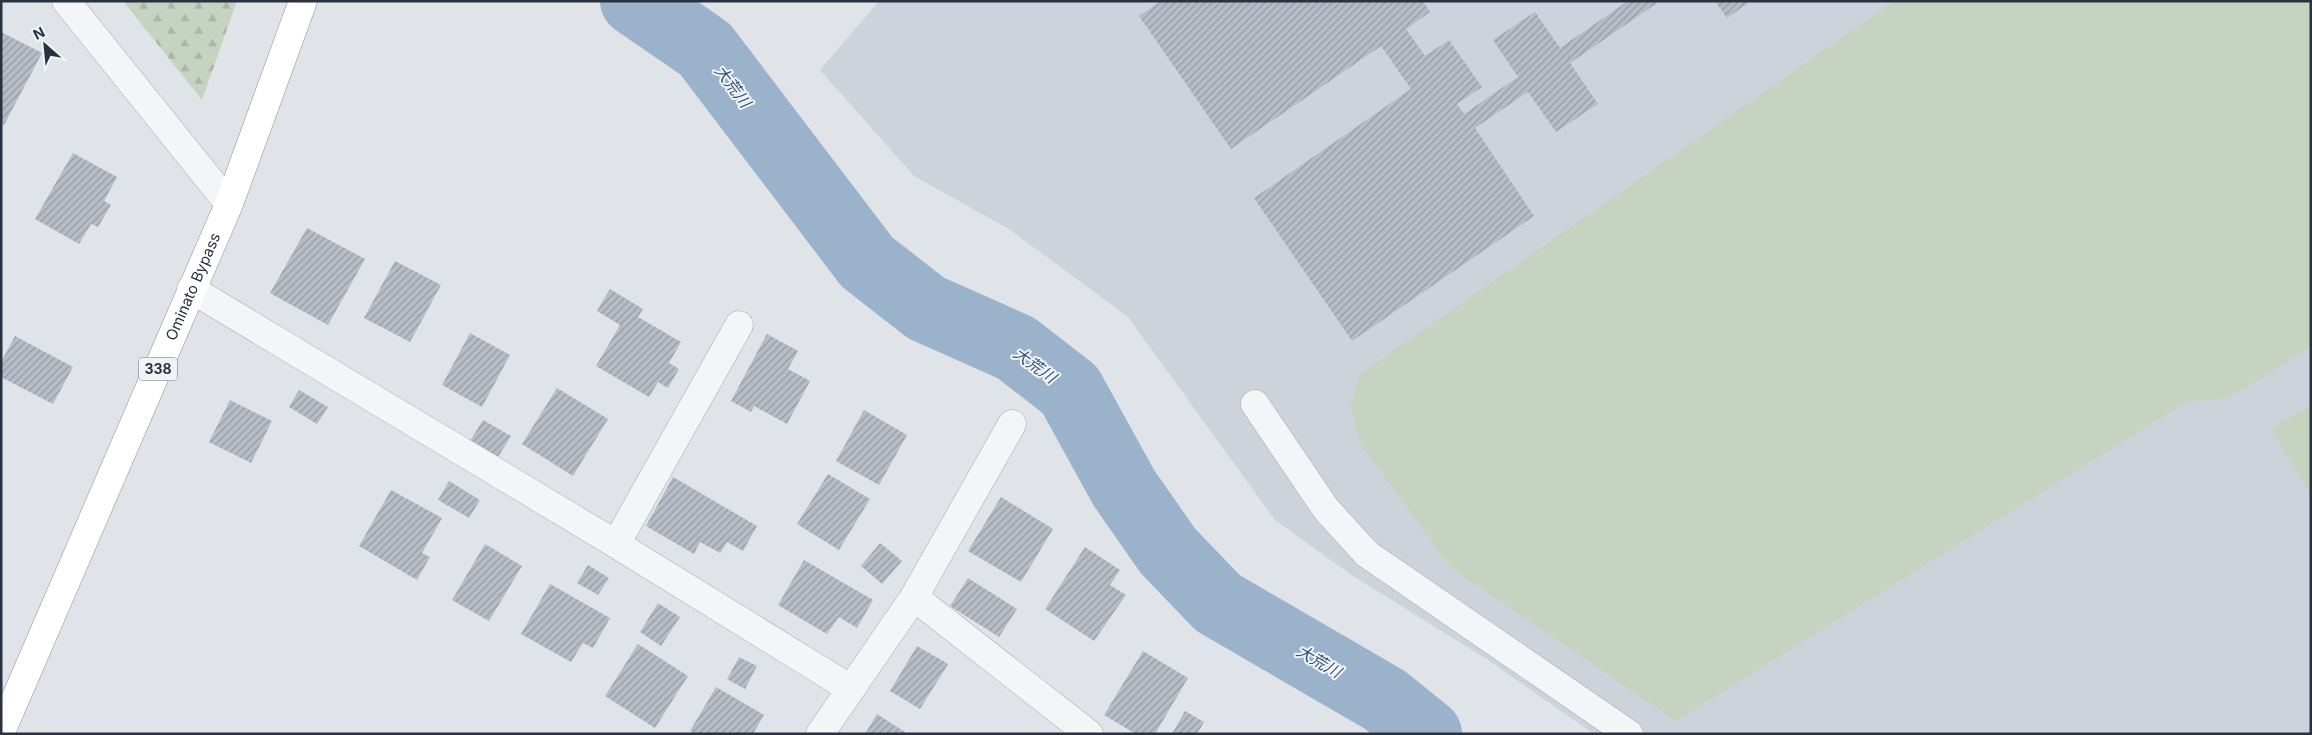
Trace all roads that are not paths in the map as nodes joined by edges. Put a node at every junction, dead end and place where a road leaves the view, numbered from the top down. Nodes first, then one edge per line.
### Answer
1 (66, 1) edge
2 (303, 1) edge
3 (229, 204) junction
4 (191, 289) junction
5 (739, 325) dead end
6 (1255, 404) dead end
7 (1012, 424) dead end
8 (616, 544) junction
9 (914, 597) junction
10 (851, 689) junction
11 (1, 732) edge
12 (820, 734) edge
13 (1090, 734) edge
14 (1629, 734) edge

1 - 3 street
2 - 3 highway, Ominato Bypass / 338
3 - 4 highway, Ominato Bypass / 338
4 - 8 street
4 - 11 highway, Ominato Bypass / 338
5 - 8 street
6 - 14 street
7 - 9 street
8 - 10 street
9 - 10 street
9 - 13 street
10 - 12 street

